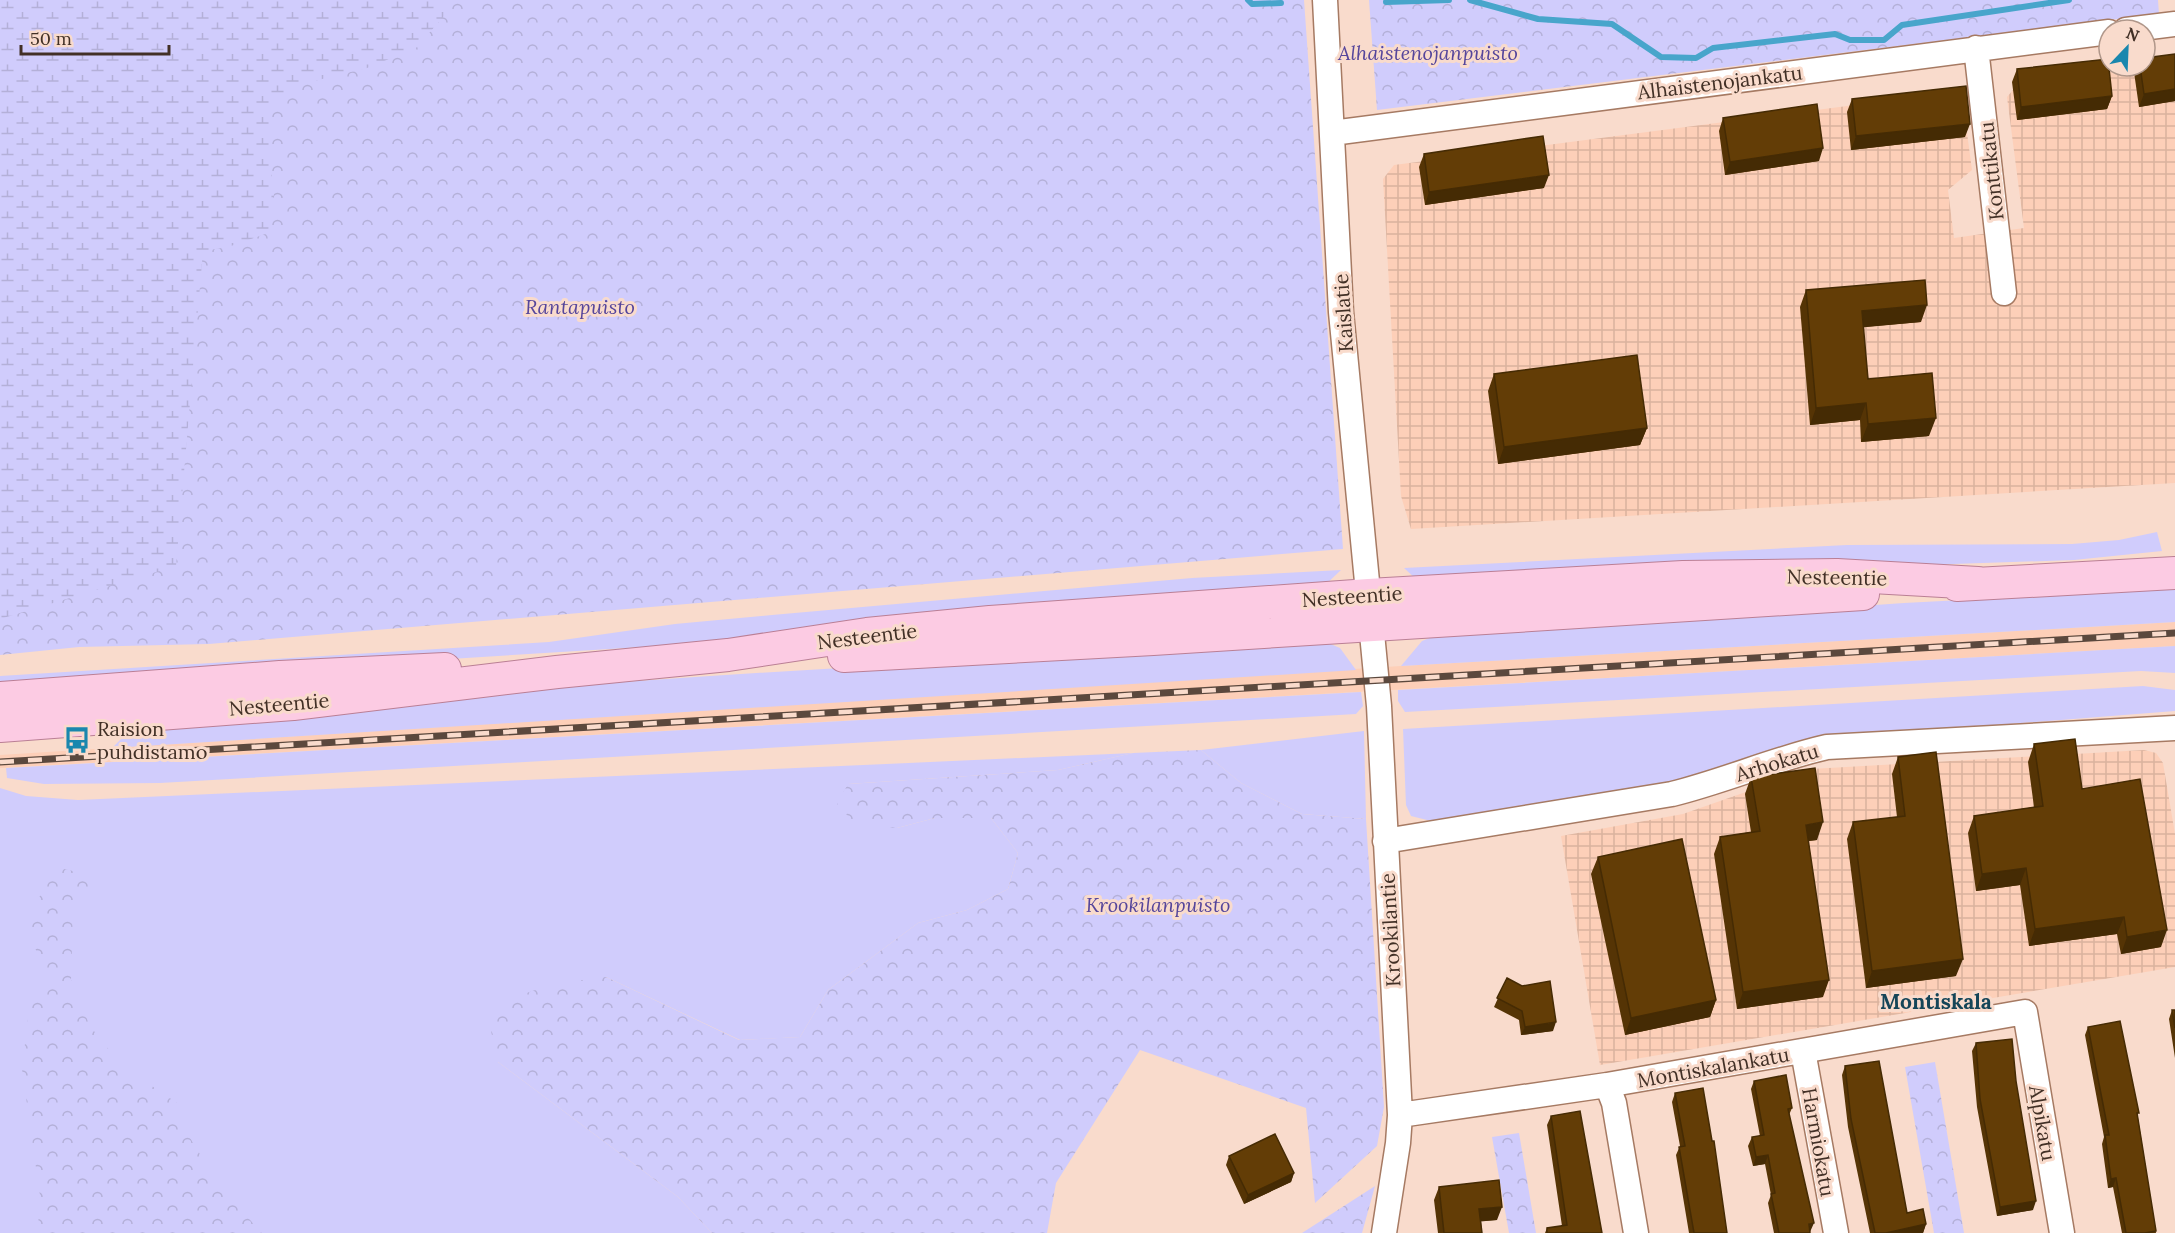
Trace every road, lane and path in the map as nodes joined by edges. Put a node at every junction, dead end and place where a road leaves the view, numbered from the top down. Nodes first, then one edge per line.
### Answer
1 (1325, 0) edge
2 (2175, 24) edge
3 (2157, 26) edge
4 (2097, 33) edge
5 (1976, 48) junction
6 (1332, 133) junction
7 (2004, 293) dead end
8 (2175, 573) edge
9 (1978, 583) junction
10 (1369, 595) junction
11 (1372, 626) junction
12 (728, 655) junction
13 (557, 672) junction
14 (0, 698) edge
15 (0, 726) edge
16 (2175, 728) edge
17 (1385, 841) junction
18 (2025, 1012) joint
19 (1803, 1051) junction
20 (1607, 1085) junction
21 (1400, 1115) junction
22 (1384, 1233) edge
23 (1636, 1233) edge
24 (1836, 1233) edge
25 (2062, 1233) edge

1 - 6 street, Kaislatie
2 - 3 street
4 - 5 street, Alhaistenojankatu
5 - 6 street, Alhaistenojankatu
5 - 7 street, Konttikatu
6 - 10 street, Kaislatie
8 - 9 main road, Nesteentie
9 - 10 main road, Nesteentie
9 - 11 main road, Nesteentie
10 - 11 street, Kaislatie
10 - 12 main road, Nesteentie
11 - 12 main road, Nesteentie
11 - 17 street, Krookilantie
12 - 13 main road, Nesteentie
13 - 14 main road, Nesteentie
13 - 15 main road, Nesteentie
16 - 17 street, Arhokatu
17 - 21 street, Krookilantie
18 - 19 street, Montiskalankatu
18 - 25 street, Alpikatu
19 - 20 street, Montiskalankatu
19 - 24 street, Harmiokatu
20 - 21 street, Montiskalankatu
20 - 23 street
21 - 22 street, Krookilantie

